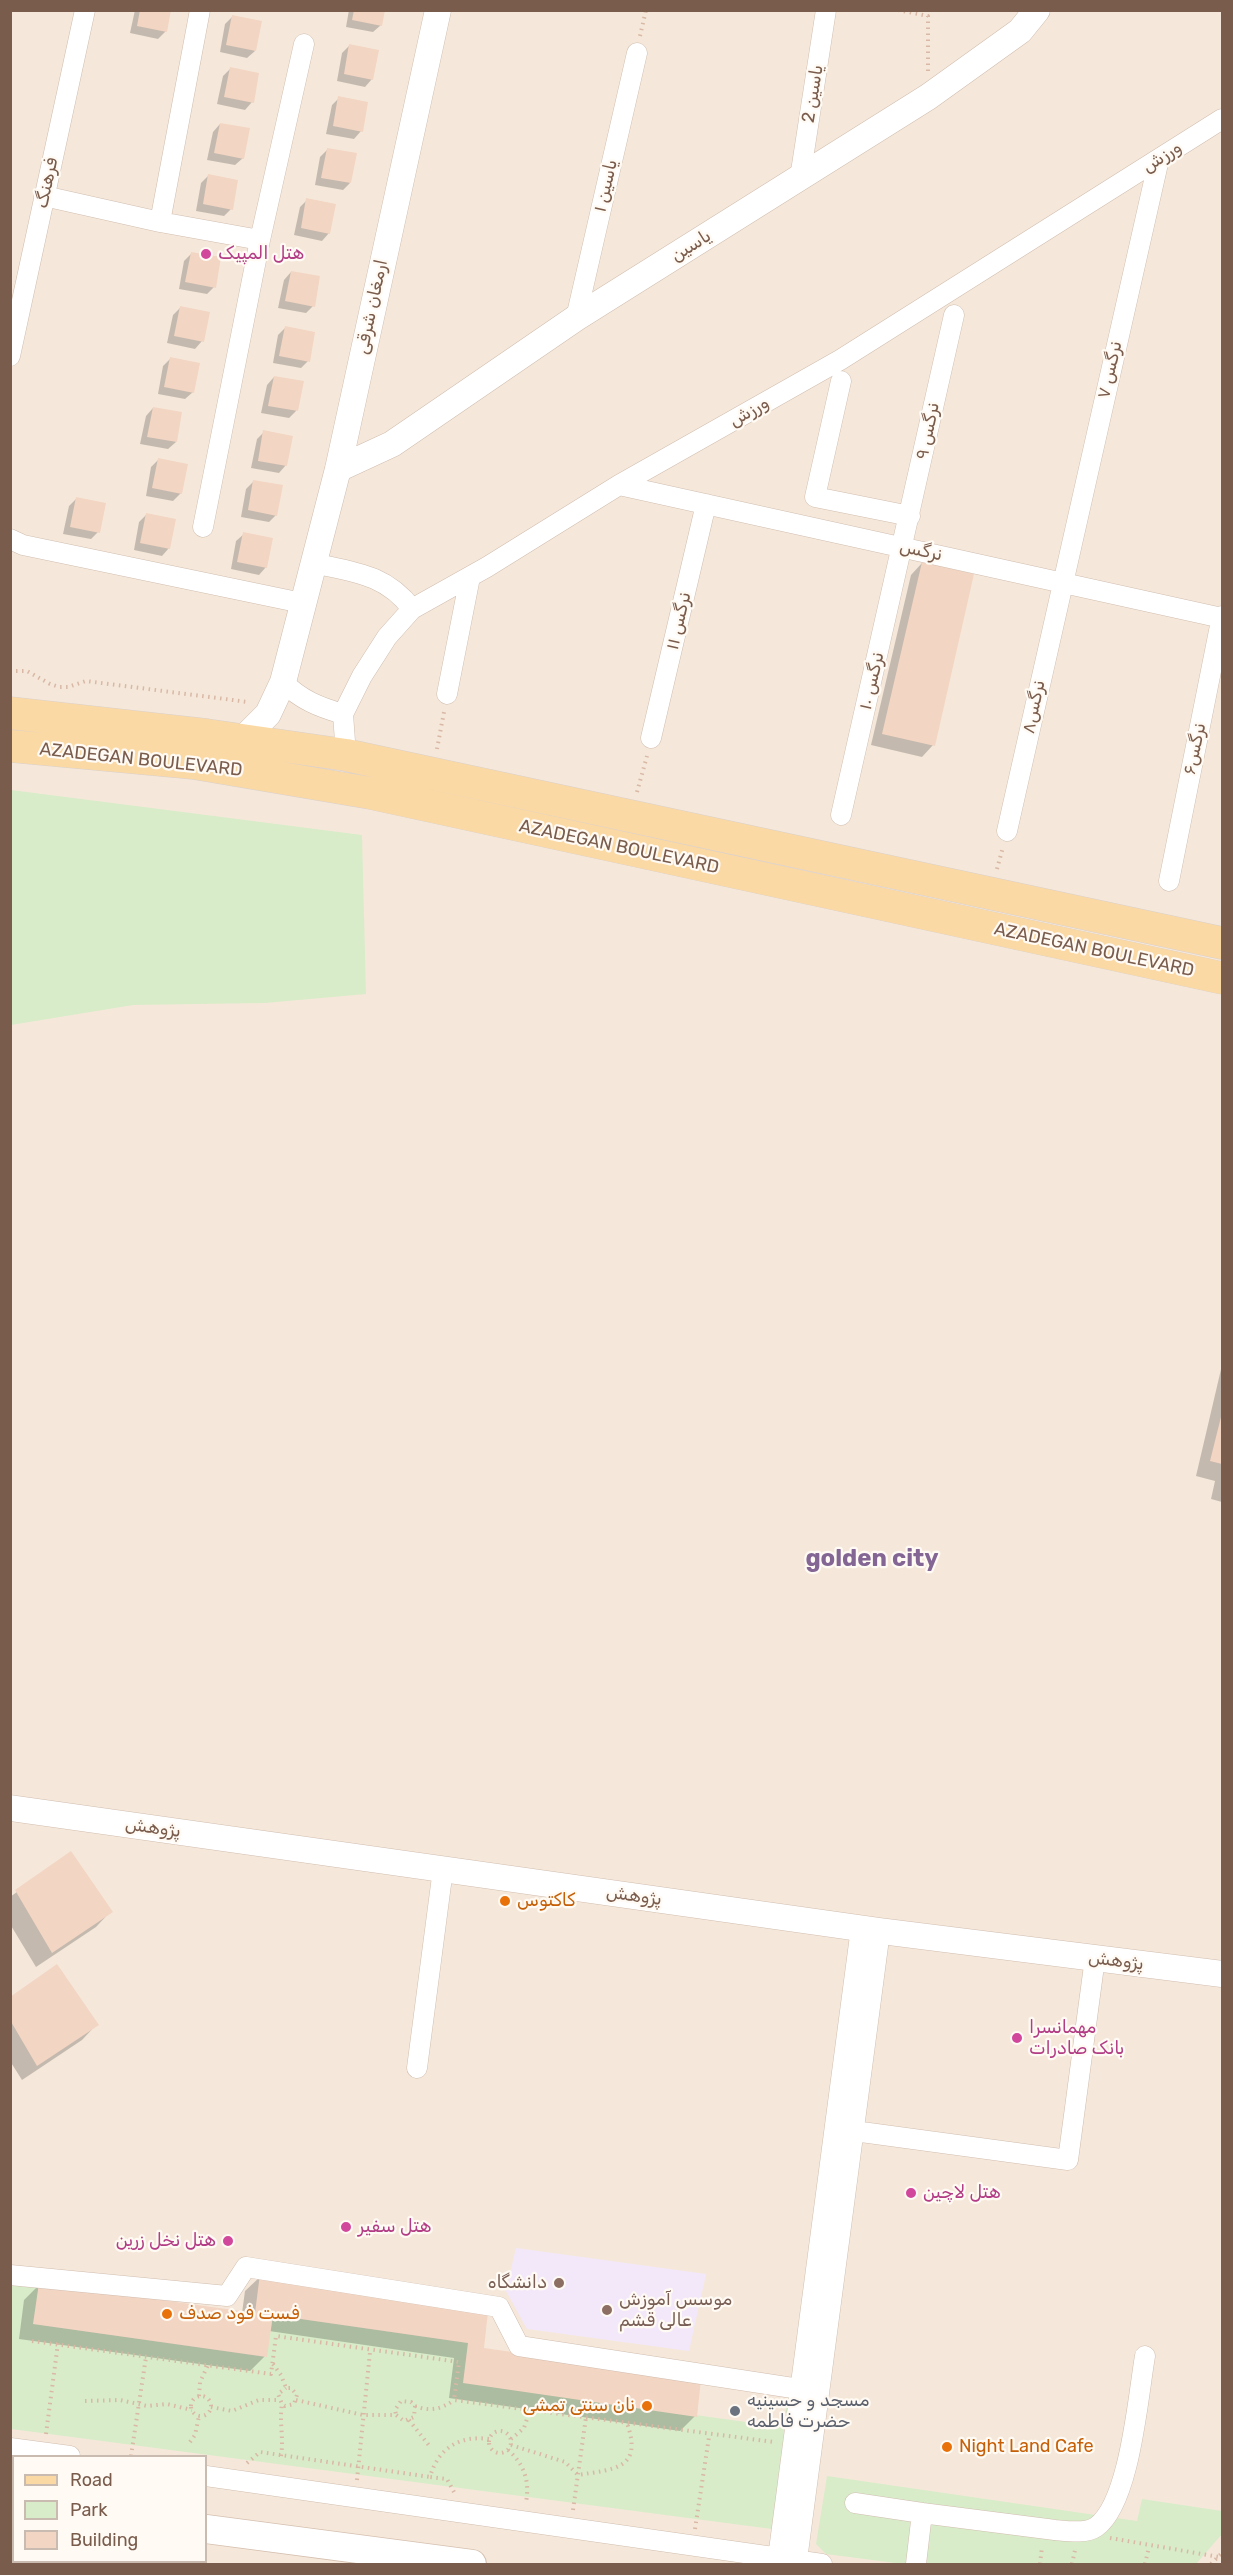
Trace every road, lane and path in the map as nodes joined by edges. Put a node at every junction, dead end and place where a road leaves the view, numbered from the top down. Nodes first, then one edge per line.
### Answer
1 (85, 10) edge
2 (200, 10) edge
3 (438, 10) edge
4 (646, 10) edge
5 (826, 10) edge
6 (898, 10) edge
7 (1037, 10) edge
8 (304, 44) dead end
9 (637, 53) joint
10 (927, 97) junction
11 (1222, 119) edge
12 (1159, 159) junction
13 (800, 178) junction
14 (44, 196) junction
15 (160, 222) junction
16 (260, 240) junction
17 (954, 315) dead end
18 (576, 318) junction
19 (10, 356) edge
20 (841, 381) dead end
21 (338, 469) junction
22 (619, 485) junction
23 (706, 504) junction
24 (910, 516) junction
25 (203, 526) dead end
26 (10, 539) edge
27 (903, 547) junction
28 (313, 563) junction
29 (470, 577) junction
30 (1062, 582) junction
31 (302, 603) junction
32 (412, 609) junction
33 (1222, 617) edge
34 (10, 670) edge
35 (278, 693) junction
36 (447, 694) joint
37 (10, 713) edge
38 (343, 714) junction
39 (651, 738) joint
40 (242, 740) junction
41 (10, 746) edge
42 (346, 755) junction
43 (433, 773) junction
44 (841, 815) dead end
45 (630, 816) junction
46 (1007, 831) joint
47 (1168, 880) dead end
48 (990, 893) junction
49 (1222, 943) edge
50 (1222, 978) edge
51 (10, 1808) edge
52 (443, 1869) junction
53 (871, 1929) junction
54 (1095, 1958) junction
55 (1222, 1974) edge
56 (417, 2068) dead end
57 (854, 2131) junction
58 (10, 2274) edge
59 (32, 2341) dead end
60 (58, 2343) junction
61 (370, 2352) dead end
62 (1145, 2356) dead end
63 (146, 2357) junction
64 (272, 2364) junction
65 (208, 2365) junction
66 (286, 2388) junction
67 (810, 2390) junction
68 (199, 2396) junction
69 (296, 2400) junction
70 (454, 2400) junction
71 (86, 2401) dead end
72 (280, 2402) junction
73 (139, 2405) junction
74 (415, 2406) junction
75 (211, 2408) junction
76 (192, 2410) junction
77 (530, 2410) junction
78 (363, 2415) junction
79 (396, 2415) junction
80 (200, 2416) junction
81 (586, 2417) junction
82 (409, 2420) junction
83 (627, 2423) junction
84 (709, 2437) dead end
85 (489, 2439) junction
86 (511, 2439) junction
87 (190, 2442) dead end
88 (511, 2445) junction
89 (793, 2445) junction
90 (10, 2448) edge
91 (431, 2448) dead end
92 (508, 2450) junction
93 (43, 2453) junction
94 (56, 2455) edge
95 (131, 2455) edge
96 (281, 2456) junction
97 (245, 2465) dead end
98 (358, 2465) junction
99 (578, 2475) junction
100 (207, 2476) edge
101 (430, 2477) junction
102 (355, 2497) junction
103 (855, 2503) dead end
104 (467, 2513) junction
105 (922, 2513) junction
106 (516, 2520) junction
107 (571, 2528) junction
108 (207, 2529) edge
109 (1077, 2531) junction
110 (693, 2546) junction
111 (1149, 2547) junction
112 (1221, 2555) edge
113 (788, 2559) junction
114 (472, 2565) edge
115 (822, 2565) edge
116 (916, 2565) edge
117 (1146, 2565) edge
118 (1211, 2565) edge

1 - 14 street, فرهنگ
2 - 15 street
3 - 21 street, ارمغان شرقی
4 - 9 path
5 - 13 street, یاسین 2
6 - 10 path
7 - 10 street, یاسین
8 - 16 street
9 - 18 street, یاسین ۱
10 - 13 street, یاسین
11 - 12 street, ورزش
12 - 22 street, ورزش
12 - 30 street, نرگس ۷
13 - 18 street, یاسین
14 - 15 street
14 - 19 street, فرهنگ
15 - 16 street
16 - 25 street
17 - 24 street, نرگس ۹
18 - 21 street, یاسین
20 - 24 street
21 - 28 street, ارمغان شرقی
22 - 23 street, نرگس
22 - 29 street, ورزش
23 - 27 street, نرگس
23 - 39 street, نرگس ۱۱
24 - 27 street, نرگس ۹
26 - 31 street
27 - 30 street, نرگس
27 - 44 street, نرگس ۱۰
28 - 31 street, ارمغان شرقی
28 - 32 street
29 - 32 street, ورزش
29 - 36 street
30 - 33 street, نرگس
30 - 46 street, نرگس۸
31 - 35 street, ارمغان شرقی
32 - 38 street, ورزش
33 - 47 street, نرگس۶
34 - 35 path
35 - 38 street
35 - 40 street
36 - 43 path
37 - 40 main road, AZADEGAN BOULEVARD
38 - 42 street
39 - 45 path
40 - 42 main road, AZADEGAN BOULEVARD
41 - 50 main road, AZADEGAN BOULEVARD
42 - 43 main road, AZADEGAN BOULEVARD
43 - 45 main road, AZADEGAN BOULEVARD
45 - 48 main road, AZADEGAN BOULEVARD
46 - 48 path
48 - 49 main road, AZADEGAN BOULEVARD
51 - 52 street, پژوهش
52 - 53 street, پژوهش
52 - 56 street
53 - 54 street, پژوهش
53 - 57 street
53 - 67 street
54 - 55 street, پژوهش
54 - 57 street
57 - 67 street
58 - 67 street
59 - 60 path
60 - 63 path
60 - 93 path
61 - 78 path
62 - 109 street
63 - 65 path
63 - 73 path
64 - 65 path
64 - 66 path
64 - 70 path
65 - 68 path
66 - 69 path
66 - 72 path
67 - 89 street
67 - 113 street
68 - 75 path
68 - 76 path
69 - 72 path
69 - 78 path
70 - 74 path
70 - 77 path
71 - 73 path
72 - 75 path
72 - 96 path
73 - 76 path
73 - 95 path
74 - 79 path
74 - 82 path
75 - 80 path
76 - 80 path
77 - 81 path
77 - 86 path
78 - 79 path
78 - 98 path
79 - 82 path
80 - 87 path
81 - 83 path
81 - 99 path
82 - 91 path
83 - 89 path
83 - 99 path
84 - 110 path
85 - 86 path
85 - 92 path
85 - 101 path
86 - 88 path
88 - 92 path
88 - 99 path
89 - 113 street
90 - 93 street
92 - 106 path
93 - 94 street
96 - 97 path
96 - 98 path
98 - 101 path
98 - 102 path
99 - 107 path
100 - 102 street
101 - 104 path
102 - 104 street
103 - 105 street
104 - 106 street
105 - 109 street
105 - 116 street
106 - 107 street
107 - 110 street
108 - 114 main road
109 - 111 path
110 - 113 street
111 - 112 path
111 - 117 path
112 - 118 path
113 - 115 street

